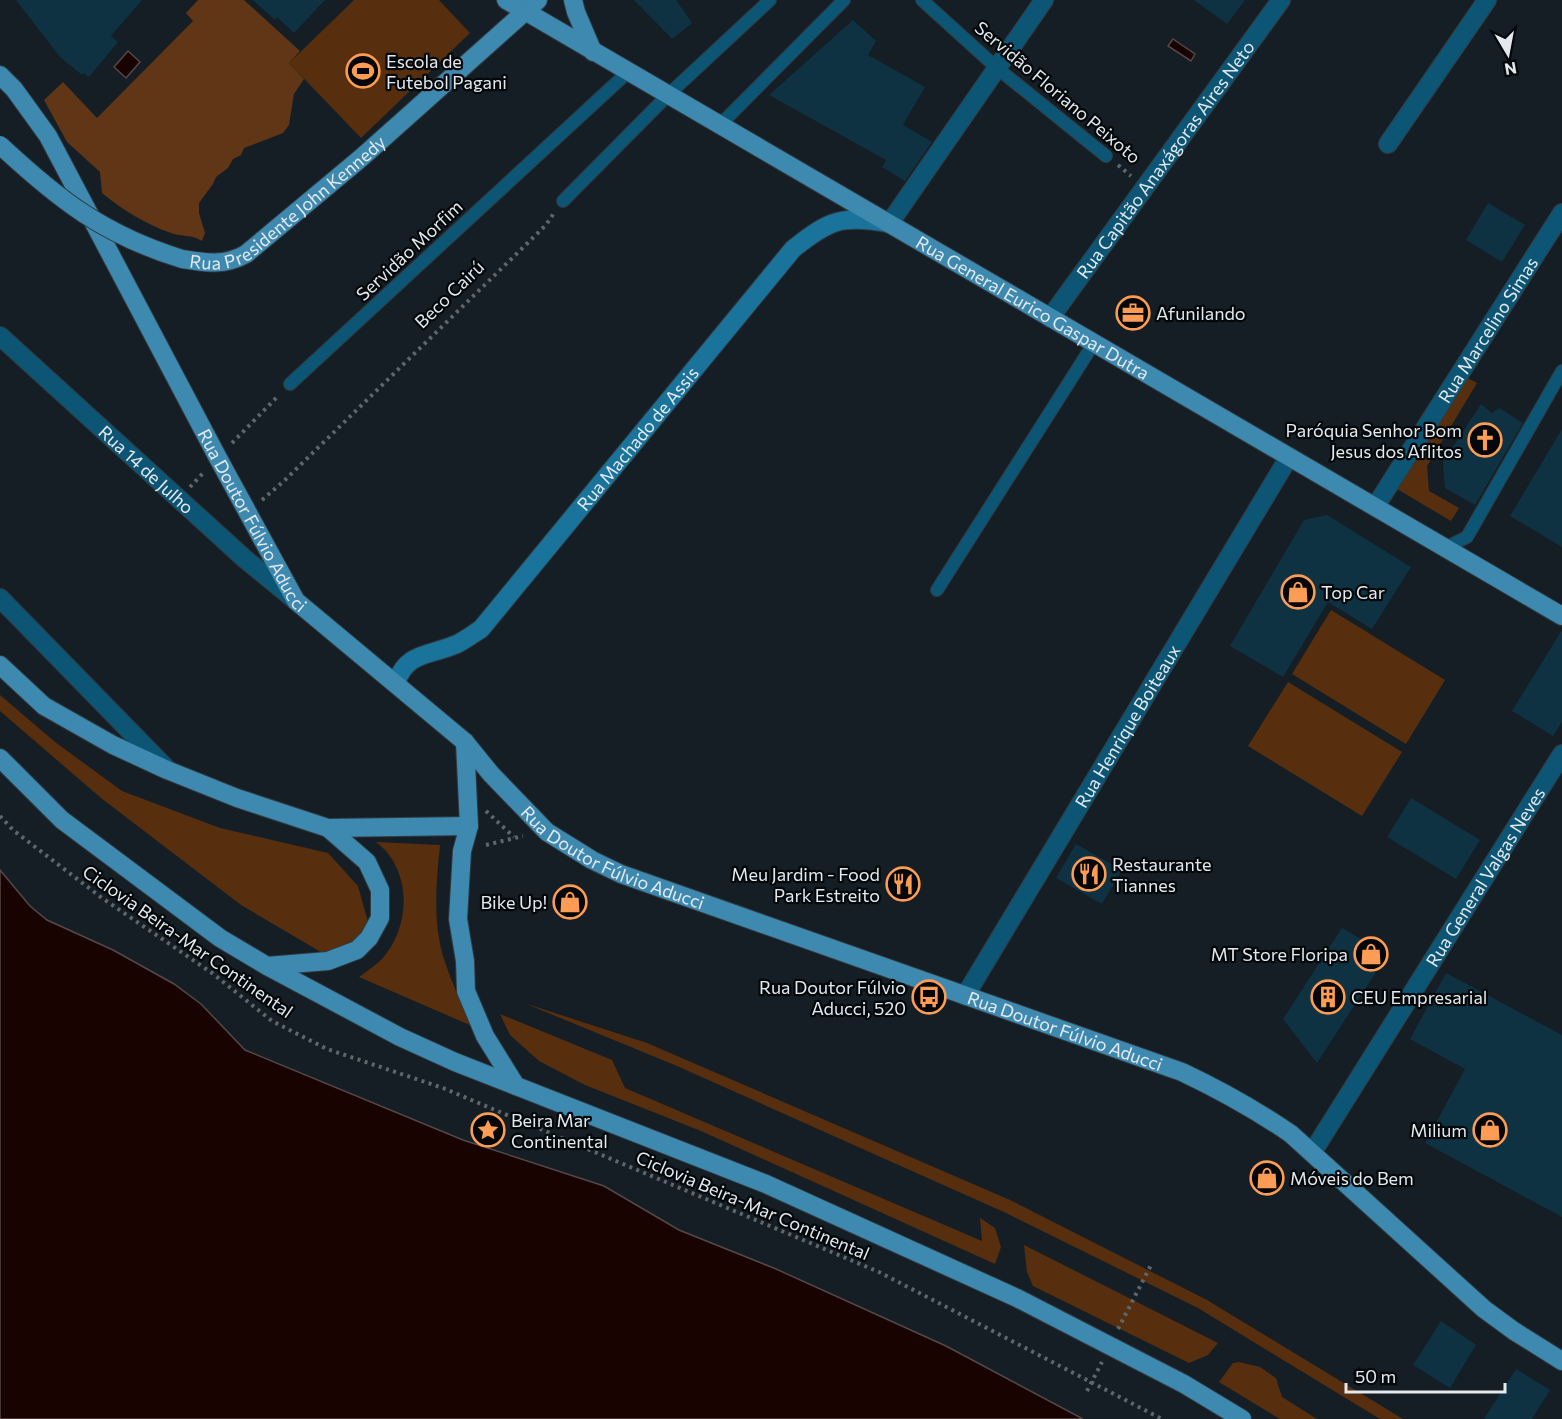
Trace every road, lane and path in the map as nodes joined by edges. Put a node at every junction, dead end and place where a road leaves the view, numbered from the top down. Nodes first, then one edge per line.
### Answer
1 (506, 0) edge
2 (573, 0) edge
3 (770, 0) edge
4 (844, 0) edge
5 (922, 0) edge
6 (1044, 0) edge
7 (1281, 0) edge
8 (1487, 0) edge
9 (532, 4) edge
10 (593, 52) junction
11 (997, 68) junction
12 (628, 72) junction
13 (0, 75) edge
14 (668, 95) junction
15 (720, 125) junction
16 (1388, 144) dead end
17 (0, 145) edge
18 (1106, 156) joint
19 (1145, 187) junction
20 (563, 201) joint
21 (1562, 213) edge
22 (889, 224) junction
23 (1050, 318) junction
24 (0, 336) edge
25 (1094, 343) junction
26 (1562, 371) edge
27 (290, 384) joint
28 (1289, 457) junction
29 (218, 458) junction
30 (180, 498) junction
31 (1375, 507) junction
32 (248, 512) junction
33 (1445, 548) junction
34 (937, 590) dead end
35 (0, 598) edge
36 (296, 601) junction
37 (1562, 616) edge
38 (0, 665) edge
39 (396, 683) junction
40 (465, 742) junction
41 (1562, 754) edge
42 (0, 758) edge
43 (167, 770) junction
44 (483, 808) dead end
45 (0, 816) edge
46 (469, 826) junction
47 (328, 828) junction
48 (547, 832) junction
49 (514, 837) junction
50 (486, 845) dead end
51 (267, 966) junction
52 (965, 996) junction
53 (516, 1086) junction
54 (1312, 1152) junction
55 (1562, 1361) edge
56 (1162, 1419) edge
57 (1242, 1419) edge

1 - 9 main road, Rua General Eurico Gaspar Dutra
2 - 10 main road
3 - 14 lane
4 - 15 lane
5 - 11 lane, Servidão Floriano Peixoto
6 - 11 street
7 - 19 street, Rua Capitão Anaxágoras Aires Neto
8 - 16 street
9 - 10 main road, Rua General Eurico Gaspar Dutra
9 - 17 main road, Rua Presidente John Kennedy, bridge
10 - 12 main road, Rua General Eurico Gaspar Dutra
11 - 18 lane, Servidão Floriano Peixoto
11 - 22 street
12 - 14 main road, Rua General Eurico Gaspar Dutra
12 - 27 lane, Servidão Morfim
13 - 29 main road, Rua Doutor Fúlvio Aducci
14 - 15 main road, Rua General Eurico Gaspar Dutra
14 - 20 lane
15 - 22 main road, Rua General Eurico Gaspar Dutra
18 - 19 path, Servidão Floriano Peixoto
19 - 23 street, Rua Capitão Anaxágoras Aires Neto
20 - 32 path, Beco Cairú
21 - 31 street, Rua Marcelino Simas
22 - 23 main road, Rua General Eurico Gaspar Dutra
22 - 39 street, Rua Machado de Assis
23 - 25 main road, Rua General Eurico Gaspar Dutra
24 - 30 street, Rua 14 de Julho
25 - 28 main road, Rua General Eurico Gaspar Dutra
25 - 34 lane
26 - 33 lane
27 - 29 path
28 - 31 main road, Rua General Eurico Gaspar Dutra
28 - 52 street, Rua Henrique Boiteaux
29 - 30 path
29 - 32 main road, Rua Doutor Fúlvio Aducci
30 - 36 street, Rua 14 de Julho
31 - 33 main road, Rua General Eurico Gaspar Dutra
32 - 36 main road, Rua Doutor Fúlvio Aducci
33 - 37 main road, Rua General Eurico Gaspar Dutra
35 - 43 street
36 - 39 main road, Rua Doutor Fúlvio Aducci
38 - 43 main road
39 - 40 main road, Rua Doutor Fúlvio Aducci
40 - 46 main road
40 - 48 main road, Rua Doutor Fúlvio Aducci
41 - 54 street, Rua General Valgas Neves
42 - 51 main road
43 - 47 main road
44 - 49 path
45 - 56 path, Ciclovia Beira-Mar Continental
46 - 47 main road
46 - 53 main road
47 - 51 main road
48 - 49 path
48 - 52 main road, Rua Doutor Fúlvio Aducci
49 - 50 path
51 - 53 main road
52 - 54 main road, Rua Doutor Fúlvio Aducci
53 - 57 main road
54 - 55 main road, Rua Doutor Fúlvio Aducci

